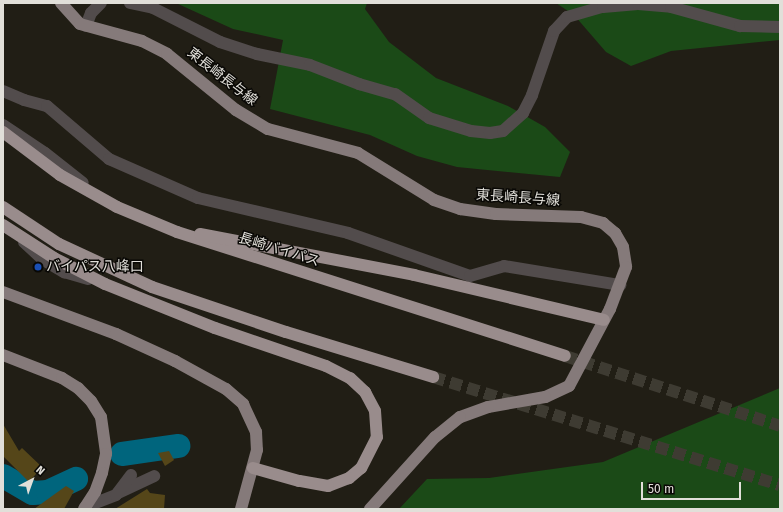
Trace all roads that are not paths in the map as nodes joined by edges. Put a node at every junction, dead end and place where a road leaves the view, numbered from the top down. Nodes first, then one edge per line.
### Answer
1 (61, 3) edge
2 (101, 3) edge
3 (130, 3) edge
4 (86, 26) junction
5 (780, 27) edge
6 (3, 91) edge
7 (3, 125) edge
8 (3, 132) edge
9 (3, 207) edge
10 (117, 207) junction
11 (7, 228) edge
12 (177, 232) junction
13 (620, 285) junction
14 (3, 292) edge
15 (175, 311) junction
16 (604, 320) junction
17 (286, 332) junction
18 (3, 355) edge
19 (565, 356) tunnel mouth
20 (433, 377) tunnel mouth
21 (253, 468) junction
22 (131, 475) dead end
23 (154, 476) dead end
24 (116, 495) junction
25 (84, 508) edge
26 (241, 509) edge
27 (370, 509) edge

1 - 4 main road, 東長崎長与線
2 - 4 street
3 - 5 street
4 - 13 main road, 東長崎長与線
6 - 13 street
7 - 10 street
8 - 10 highway, 長崎バイパス
9 - 17 highway
10 - 12 highway, 長崎バイパス
11 - 15 highway
12 - 16 highway
12 - 19 highway, 長崎バイパス
13 - 16 main road, 東長崎長与線
14 - 21 main road
15 - 17 highway
15 - 21 highway
16 - 27 main road, 東長崎長与線
17 - 20 highway
18 - 25 main road
21 - 26 main road
22 - 24 street
23 - 24 street
24 - 25 street

